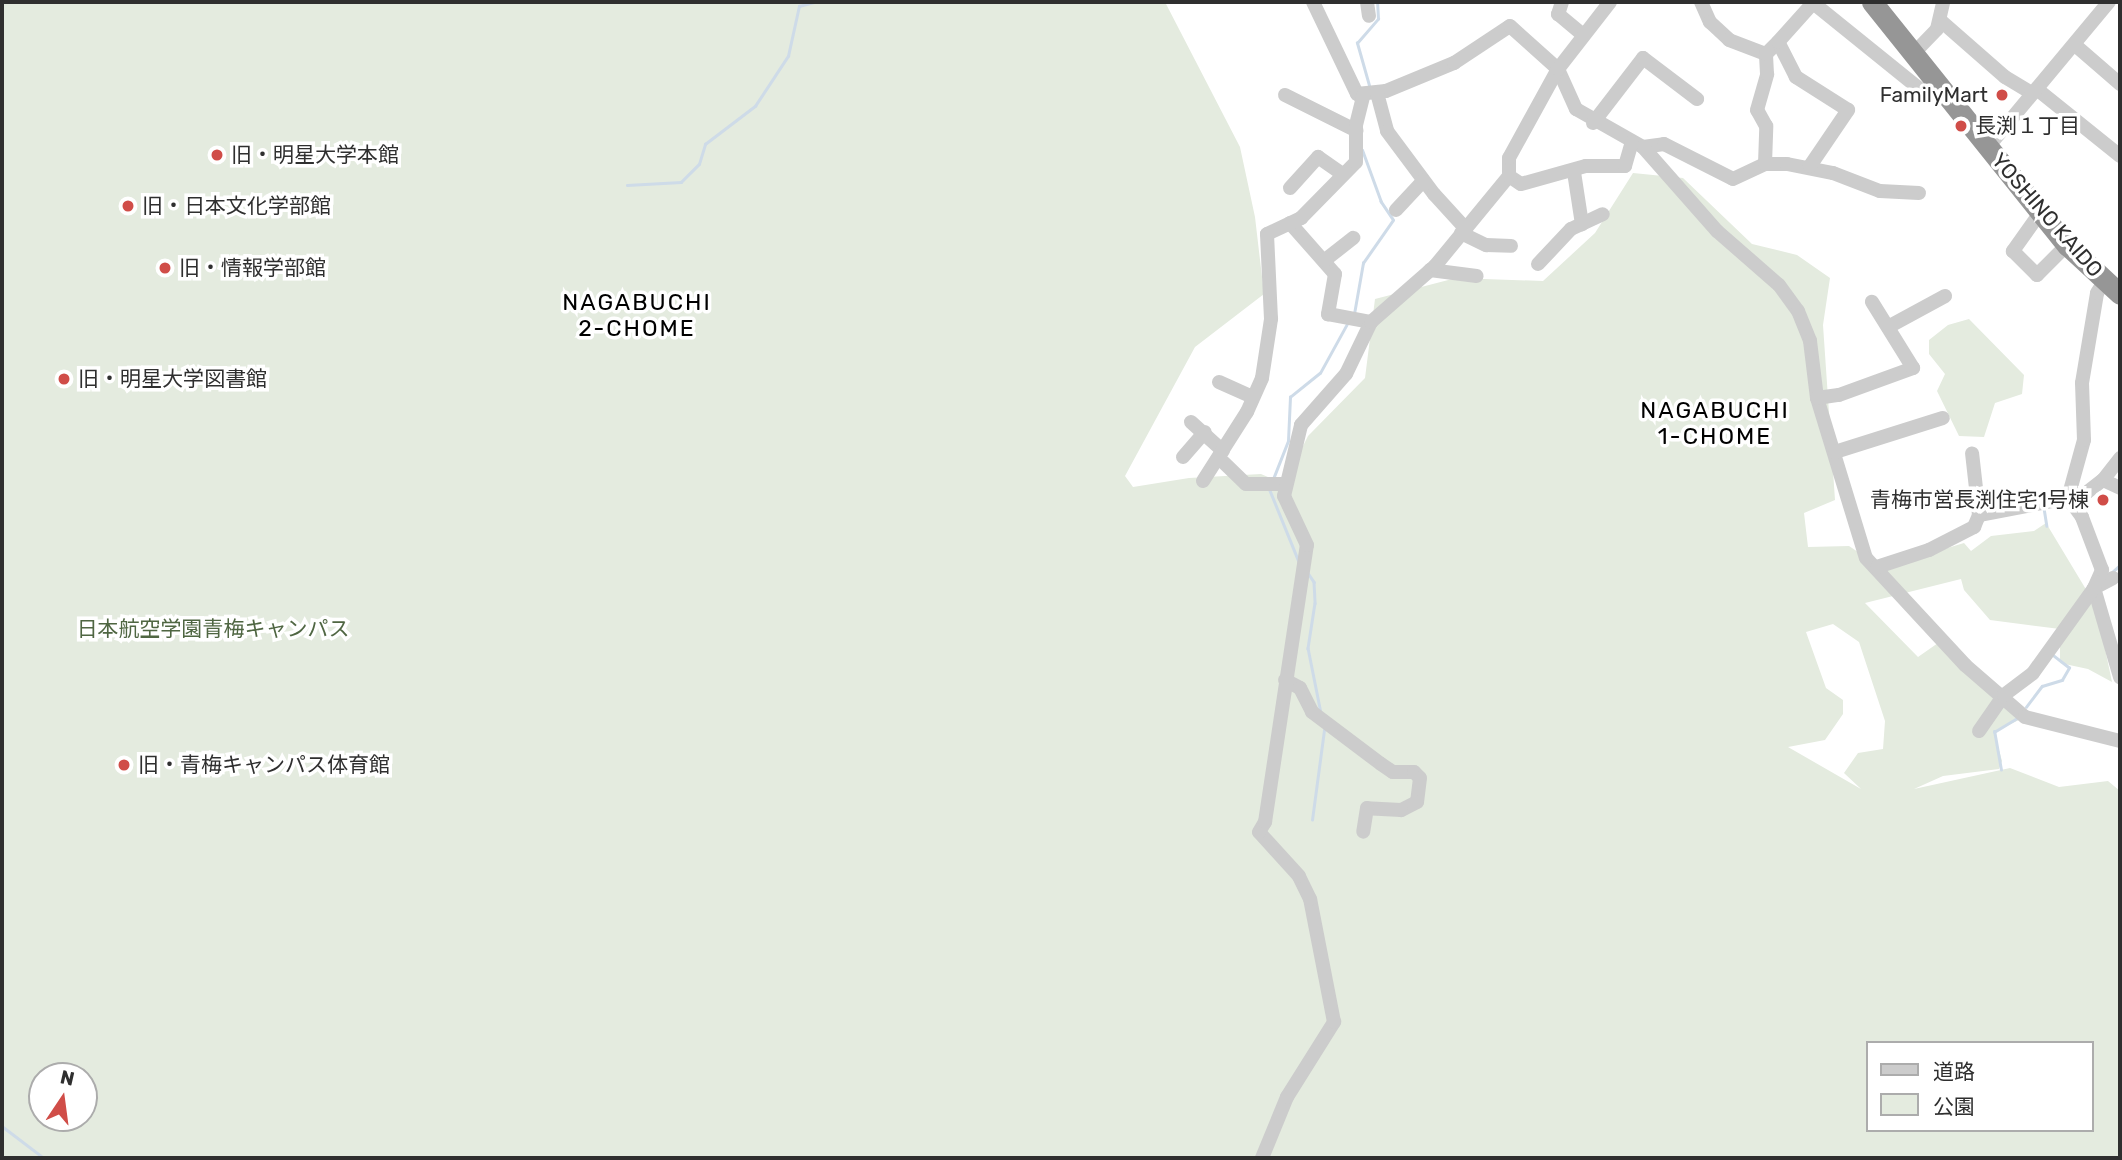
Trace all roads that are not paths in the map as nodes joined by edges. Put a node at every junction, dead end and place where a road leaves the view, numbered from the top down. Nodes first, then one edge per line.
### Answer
1 (1313, 2) edge
2 (1562, 2) edge
3 (1610, 2) edge
4 (1702, 2) edge
5 (1812, 2) edge
6 (1872, 2) edge
7 (1943, 2) edge
8 (2109, 2) edge
9 (1941, 21) junction
10 (1583, 35) junction
11 (1778, 42) junction
12 (2075, 45) junction
13 (1914, 53) junction
14 (1766, 54) junction
15 (1558, 69) junction
16 (2120, 84) edge
17 (2035, 91) junction
18 (1372, 93) junction
19 (1285, 95) dead end
20 (1947, 95) junction
21 (1697, 99) dead end
22 (1594, 123) junction
23 (1357, 131) junction
24 (1637, 145) junction
25 (1987, 147) junction
26 (2120, 156) edge
27 (1765, 164) junction
28 (1810, 166) junction
29 (1574, 172) junction
30 (1341, 173) junction
31 (1508, 176) junction
32 (1423, 181) junction
33 (1290, 188) dead end
34 (1919, 192) dead end
35 (1396, 210) dead end
36 (2040, 213) junction
37 (1603, 214) dead end
38 (1290, 223) junction
39 (1582, 224) junction
40 (1463, 231) junction
41 (1353, 238) dead end
42 (2067, 245) junction
43 (1511, 246) dead end
44 (1325, 260) junction
45 (1538, 264) dead end
46 (1430, 270) junction
47 (1477, 276) dead end
48 (2112, 288) edge
49 (1945, 296) dead end
50 (1872, 302) dead end
51 (1371, 322) junction
52 (1888, 327) junction
53 (1219, 382) dead end
54 (1253, 397) junction
55 (1817, 398) junction
56 (1942, 418) dead end
57 (1192, 422) dead end
58 (1205, 432) junction
59 (1835, 452) junction
60 (1972, 453) dead end
61 (1221, 455) junction
62 (1182, 457) dead end
63 (2120, 458) edge
64 (2103, 480) junction
65 (1203, 481) dead end
66 (1284, 484) junction
67 (2120, 488) edge
68 (2070, 500) junction
69 (1979, 515) junction
70 (1877, 567) junction
71 (2113, 578) dead end
72 (2095, 591) junction
73 (2120, 677) edge
74 (1285, 680) junction
75 (2004, 695) junction
76 (1979, 731) dead end
77 (2120, 741) edge
78 (1363, 832) dead end
79 (1262, 1158) edge

1 - 18 street
2 - 10 street
3 - 10 street
4 - 14 street
5 - 11 street
5 - 20 street
6 - 13 highway, YOSHINO KAIDO
7 - 9 street
8 - 12 street
9 - 13 street
9 - 17 street
10 - 15 street
11 - 14 street
11 - 28 street
12 - 16 street
12 - 17 street
13 - 20 highway, YOSHINO KAIDO
14 - 27 street
15 - 18 street
15 - 22 street
15 - 31 street
17 - 25 street
17 - 26 street
18 - 23 street
18 - 32 street
19 - 23 street
20 - 25 highway, YOSHINO KAIDO
21 - 22 street
22 - 24 street
23 - 30 street
24 - 27 street
24 - 29 street
24 - 55 street
25 - 36 highway, YOSHINO KAIDO
27 - 28 street
28 - 34 street
29 - 31 street
29 - 39 street
30 - 33 street
30 - 38 street
31 - 40 street
32 - 35 street
32 - 40 street
36 - 42 highway, YOSHINO KAIDO
36 - 42 street
37 - 39 street
38 - 44 street
38 - 54 street
39 - 45 street
40 - 43 street
40 - 46 street
41 - 44 street
42 - 48 highway, YOSHINO KAIDO
44 - 51 street
46 - 47 street
46 - 51 street
48 - 68 street
49 - 52 street
50 - 52 street
51 - 66 street
52 - 55 street
53 - 54 street
54 - 61 street
55 - 59 street
56 - 59 street
57 - 58 street
58 - 61 street
58 - 62 street
59 - 70 street
60 - 69 street
61 - 65 street
61 - 66 street
63 - 64 street
64 - 67 street
64 - 68 street
66 - 74 street
68 - 69 street
68 - 72 street
69 - 70 street
70 - 75 street
71 - 72 street
72 - 73 street
72 - 75 street
74 - 78 street
74 - 79 street
75 - 76 street
75 - 77 street

